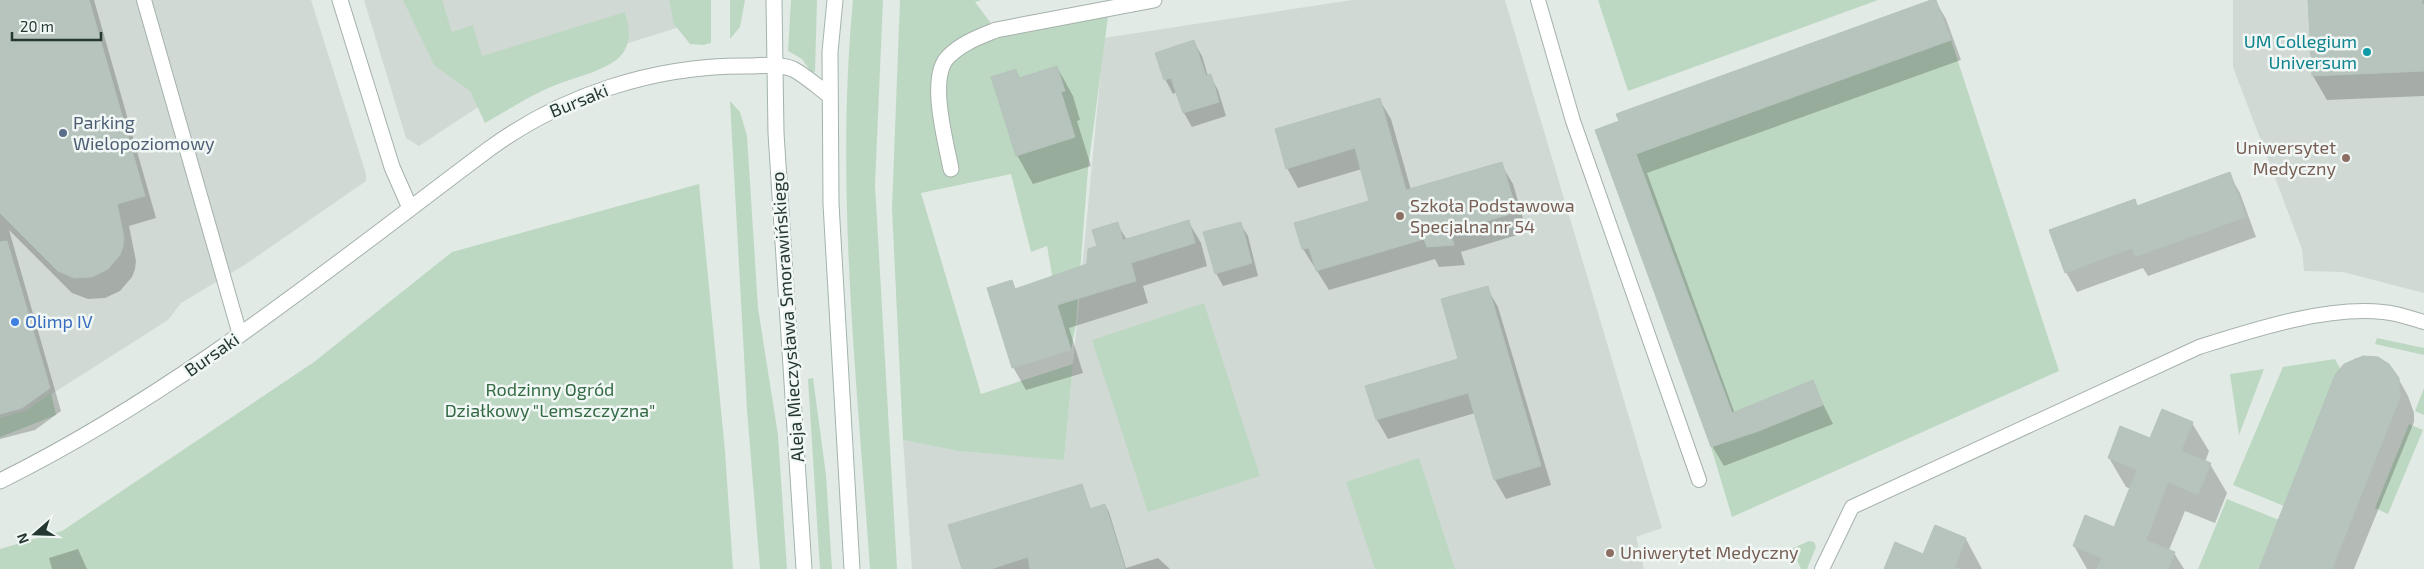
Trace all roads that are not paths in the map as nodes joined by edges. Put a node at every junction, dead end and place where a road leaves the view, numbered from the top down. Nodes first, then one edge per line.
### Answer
1 (144, 0) edge
2 (340, 0) edge
3 (774, 0) edge
4 (835, 0) edge
5 (1154, 0) edge
6 (1538, 0) edge
7 (774, 66) junction
8 (830, 96) junction
9 (951, 169) dead end
10 (410, 208) junction
11 (2424, 322) edge
12 (240, 335) junction
13 (1699, 480) dead end
14 (0, 481) edge
15 (804, 569) edge
16 (852, 569) edge
17 (1822, 569) edge

1 - 12 lane
2 - 10 street
3 - 7 street, Aleja Mieczysława Smorawińskiego
4 - 8 street
5 - 9 street
6 - 13 lane
7 - 8 street
7 - 10 street, Bursaki
7 - 15 street, Aleja Mieczysława Smorawińskiego
8 - 16 street
10 - 12 street, Bursaki
11 - 17 lane
12 - 14 street, Bursaki

